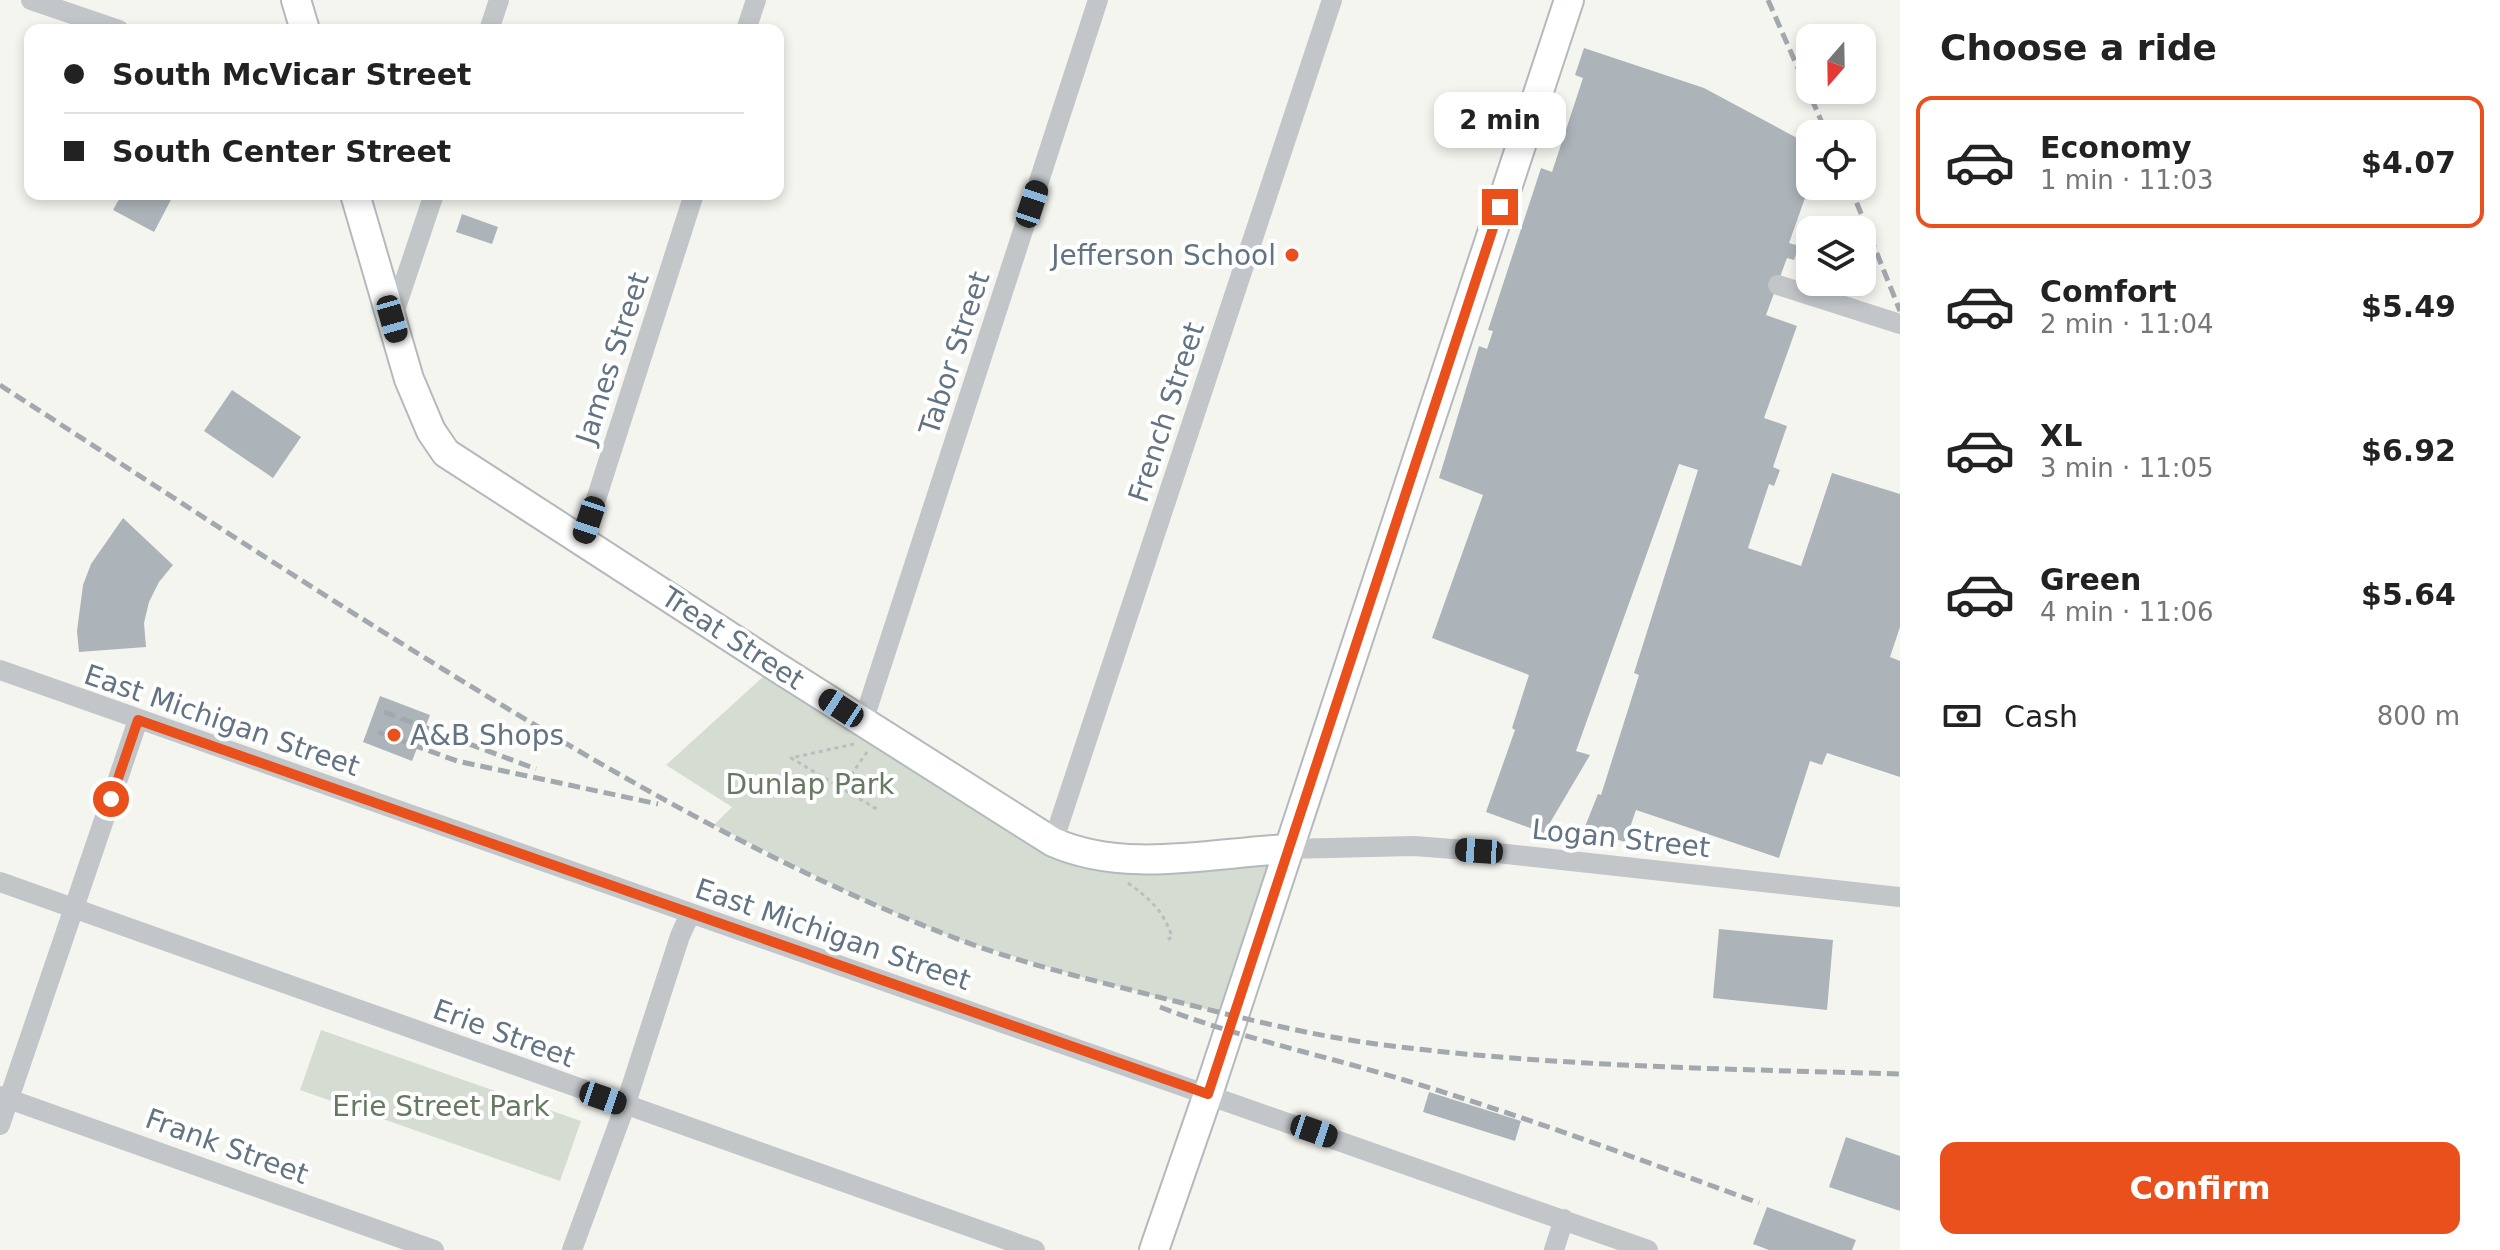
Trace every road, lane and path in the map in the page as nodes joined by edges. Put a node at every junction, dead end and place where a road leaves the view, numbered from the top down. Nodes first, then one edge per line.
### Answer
1 (31, 0) edge
2 (296, 0) edge
3 (499, 0) edge
4 (756, 0) edge
5 (1098, 0) edge
6 (1332, 0) edge
7 (1569, 0) edge
8 (101, 24) edge
9 (303, 24) edge
10 (491, 24) edge
11 (748, 24) edge
12 (357, 200) edge
13 (432, 200) edge
14 (692, 200) edge
15 (1778, 285) dead end
16 (392, 319) junction
17 (1900, 324) edge
18 (583, 540) junction
19 (0, 670) edge
20 (138, 720) junction
21 (860, 733) junction
22 (868, 750) dead end
23 (842, 788) junction
24 (880, 811) dead end
25 (1053, 842) junction
26 (1287, 849) junction
27 (0, 882) edge
28 (1128, 883) dead end
29 (1900, 897) edge
30 (73, 908) junction
31 (690, 914) junction
32 (1165, 941) dead end
33 (1208, 1094) junction
34 (4, 1097) edge
35 (625, 1106) junction
36 (0, 1125) edge
37 (1564, 1219) junction
38 (434, 1250) edge
39 (572, 1250) edge
40 (1035, 1250) edge
41 (1154, 1250) edge
42 (1554, 1250) edge
43 (1648, 1250) edge

1 - 8 street
2 - 9 street
3 - 10 street
4 - 11 street
5 - 21 street, Tabor Street
6 - 25 street, French Street
7 - 26 street
12 - 16 street, Treat Street
13 - 16 street
14 - 18 street, James Street
15 - 17 street
16 - 18 street, Treat Street
18 - 21 street, Treat Street
19 - 20 street, East Michigan Street
20 - 30 street
20 - 31 street, East Michigan Street
21 - 23 path
21 - 25 street, Treat Street
22 - 23 path
23 - 24 path
25 - 26 street, Treat Street
26 - 29 street, Logan Street
26 - 33 street
27 - 30 street, Erie Street
28 - 32 path
30 - 34 street
30 - 35 street, Erie Street
31 - 33 street, East Michigan Street
31 - 35 street
33 - 37 street, East Michigan Street
33 - 41 street
34 - 36 street
34 - 38 street, Frank Street
35 - 39 street
35 - 40 street, Erie Street
37 - 42 street
37 - 43 street, East Michigan Street

